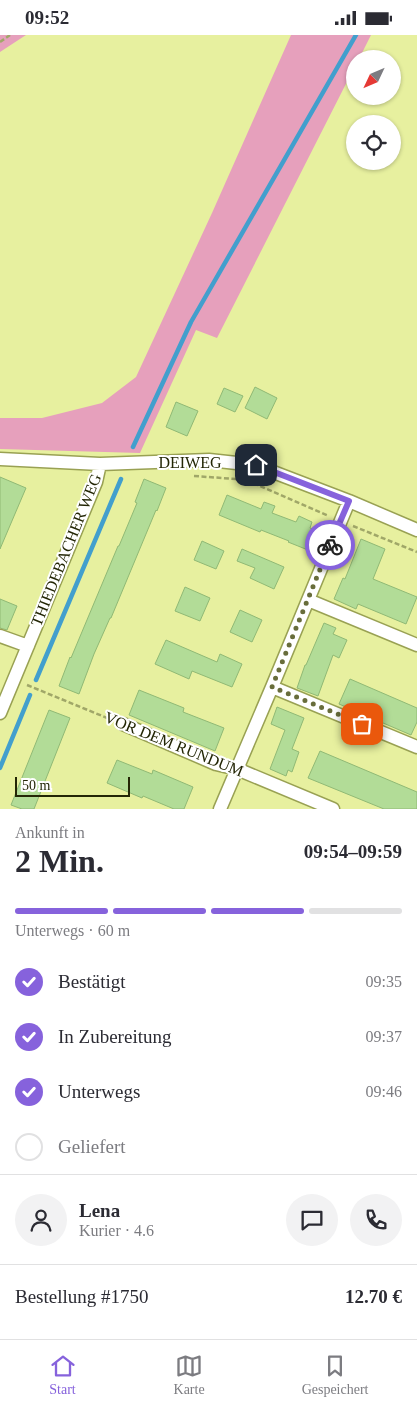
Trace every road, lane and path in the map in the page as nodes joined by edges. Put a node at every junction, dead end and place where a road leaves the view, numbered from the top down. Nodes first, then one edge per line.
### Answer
1 (10, 35) edge
2 (0, 42) edge
3 (0, 459) edge
4 (100, 464) junction
5 (190, 476) dead end
6 (349, 501) junction
7 (341, 521) junction
8 (417, 530) edge
9 (417, 552) edge
10 (308, 600) junction
11 (0, 636) edge
12 (417, 645) edge
13 (28, 646) junction
14 (14, 680) junction
15 (272, 687) junction
16 (0, 713) edge
17 (123, 724) joint
18 (416, 747) edge
19 (237, 769) junction
20 (220, 809) edge
21 (333, 809) edge

1 - 2 path
3 - 4 street, THIEDEBACHER WEG
4 - 6 street, DEIWEG
4 - 13 street, THIEDEBACHER WEG
5 - 7 path
6 - 7 street
6 - 8 street, DEIWEG
7 - 9 path
7 - 10 street
10 - 12 street
10 - 15 street
11 - 13 street, THIEDEBACHER WEG
13 - 14 street, THIEDEBACHER WEG
14 - 16 street, THIEDEBACHER WEG
14 - 17 path, VOR DEM RUNDUM
15 - 18 street
15 - 19 street
17 - 19 street, VOR DEM RUNDUM
19 - 20 street
19 - 21 street, VOR DEM RUNDUM

